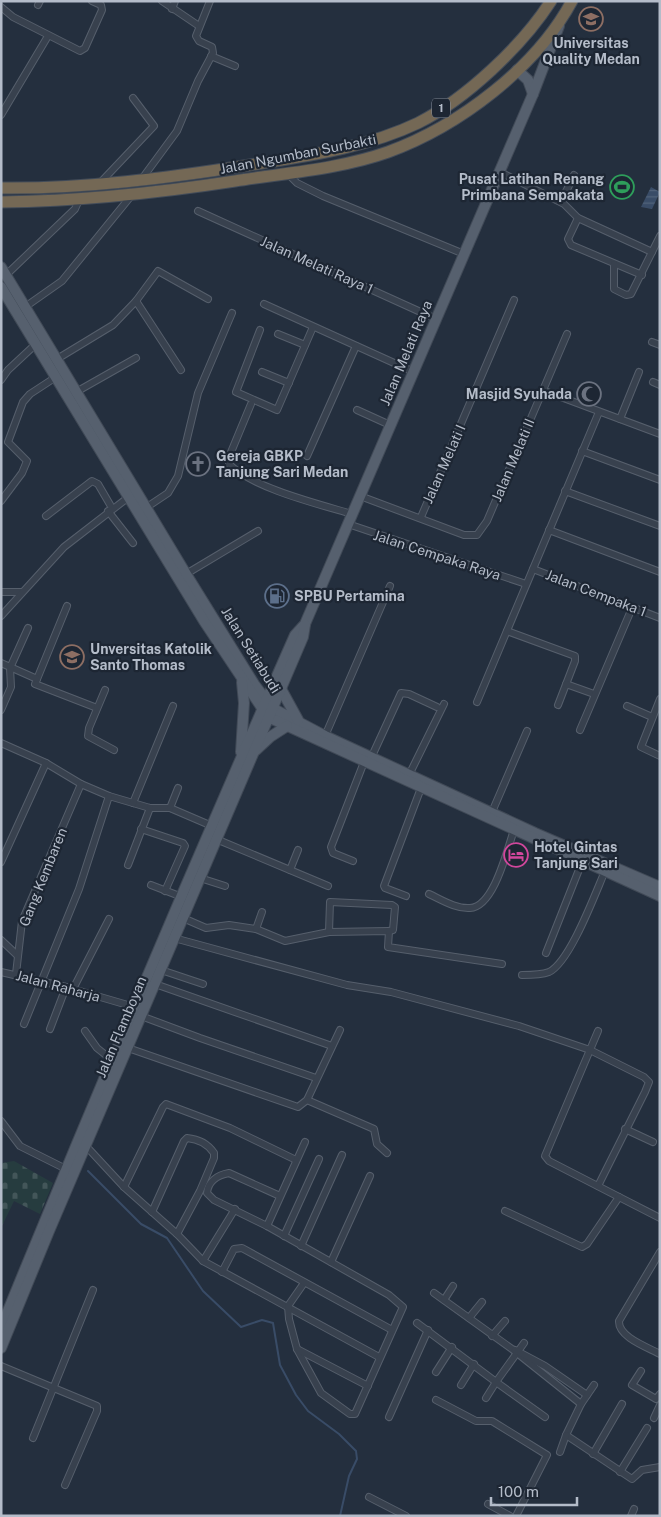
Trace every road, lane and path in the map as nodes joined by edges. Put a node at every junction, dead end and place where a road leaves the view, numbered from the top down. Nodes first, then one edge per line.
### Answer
1 (92, 1) edge
2 (162, 1) edge
3 (175, 1) edge
4 (210, 1) edge
5 (551, 1) edge
6 (572, 1) edge
7 (1, 7) edge
8 (172, 9) junction
9 (559, 24) junction
10 (199, 26) junction
11 (48, 36) junction
12 (211, 56) junction
13 (235, 66) dead end
14 (517, 70) junction
15 (534, 94) junction
16 (133, 98) dead end
17 (1, 115) edge
18 (296, 158) junction
19 (293, 172) junction
20 (500, 172) junction
21 (574, 176) dead end
22 (141, 180) junction
23 (100, 183) junction
24 (1, 188) edge
25 (131, 196) junction
26 (79, 200) junction
27 (1, 202) edge
28 (561, 202) junction
29 (198, 211) dead end
30 (578, 218) junction
31 (660, 236) edge
32 (652, 252) junction
33 (464, 254) junction
34 (614, 264) junction
35 (4, 271) edge
36 (642, 275) junction
37 (1, 287) edge
38 (208, 299) dead end
39 (514, 300) dead end
40 (5, 301) edge
41 (136, 301) junction
42 (264, 304) dead end
43 (24, 308) junction
44 (232, 313) dead end
45 (436, 319) junction
46 (313, 327) junction
47 (260, 330) dead end
48 (278, 334) dead end
49 (566, 334) dead end
50 (652, 342) dead end
51 (37, 343) junction
52 (305, 345) junction
53 (660, 345) edge
54 (356, 346) junction
55 (136, 358) dead end
56 (53, 361) junction
57 (181, 370) dead end
58 (262, 372) dead end
59 (414, 372) junction
60 (640, 372) dead end
61 (56, 377) junction
62 (1, 380) edge
63 (652, 382) dead end
64 (289, 383) junction
65 (660, 385) edge
66 (542, 390) junction
67 (76, 392) junction
68 (251, 404) dead end
69 (356, 410) dead end
70 (599, 412) junction
71 (620, 419) junction
72 (390, 425) junction
73 (660, 434) edge
74 (582, 451) junction
75 (307, 456) dead end
76 (660, 480) edge
77 (565, 491) junction
78 (133, 494) junction
79 (360, 496) junction
80 (1, 501) edge
81 (147, 508) junction
82 (110, 509) junction
83 (46, 516) dead end
84 (421, 517) junction
85 (350, 519) junction
86 (660, 526) edge
87 (549, 530) junction
88 (258, 532) dead end
89 (133, 542) dead end
90 (532, 569) junction
91 (660, 572) edge
92 (186, 574) junction
93 (526, 584) junction
94 (390, 586) dead end
95 (2, 592) edge
96 (21, 592) junction
97 (67, 606) dead end
98 (632, 608) junction
99 (213, 614) junction
100 (1, 616) edge
101 (660, 618) edge
102 (204, 621) junction
103 (305, 624) junction
104 (28, 628) dead end
105 (507, 630) junction
106 (1, 663) edge
107 (10, 668) junction
108 (276, 678) junction
109 (37, 679) junction
110 (242, 680) junction
111 (254, 684) junction
112 (566, 684) junction
113 (280, 688) junction
114 (105, 690) dead end
115 (594, 694) junction
116 (660, 699) edge
117 (476, 702) dead end
118 (444, 704) dead end
119 (558, 704) dead end
120 (173, 706) dead end
121 (627, 706) dead end
122 (437, 707) dead end
123 (98, 708) junction
124 (267, 709) junction
125 (1, 710) edge
126 (652, 717) junction
127 (300, 723) junction
128 (287, 726) junction
129 (580, 730) dead end
130 (527, 731) dead end
131 (325, 736) junction
132 (1, 743) edge
133 (114, 750) dead end
134 (252, 753) junction
135 (660, 756) edge
136 (368, 759) junction
137 (240, 761) junction
138 (46, 763) junction
139 (410, 773) junction
140 (81, 784) junction
141 (178, 788) dead end
142 (421, 788) junction
143 (109, 796) junction
144 (133, 803) junction
145 (227, 803) junction
146 (150, 808) junction
147 (170, 808) junction
148 (492, 812) junction
149 (212, 826) junction
150 (141, 829) junction
151 (514, 830) junction
152 (216, 839) junction
153 (298, 850) dead end
154 (352, 861) dead end
155 (1, 862) edge
156 (582, 862) junction
157 (128, 865) dead end
158 (290, 870) junction
159 (605, 871) junction
160 (200, 878) junction
161 (152, 885) dead end
162 (224, 886) dead end
163 (328, 886) dead end
164 (660, 887) edge
165 (165, 890) junction
166 (429, 894) dead end
167 (406, 896) dead end
168 (660, 896) edge
169 (182, 897) junction
170 (262, 912) dead end
171 (183, 918) junction
172 (109, 919) dead end
173 (256, 929) junction
174 (389, 931) junction
175 (329, 932) junction
176 (174, 938) junction
177 (1, 940) edge
178 (546, 953) dead end
179 (18, 955) junction
180 (502, 964) dead end
181 (161, 970) junction
182 (1, 972) edge
183 (16, 974) junction
184 (522, 975) dead end
185 (41, 982) junction
186 (155, 984) junction
187 (203, 984) dead end
188 (69, 988) junction
189 (140, 1011) junction
190 (24, 1024) dead end
191 (50, 1029) dead end
192 (340, 1030) dead end
193 (86, 1031) dead end
194 (598, 1031) dead end
195 (332, 1046) junction
196 (128, 1048) junction
197 (590, 1050) junction
198 (112, 1060) junction
199 (316, 1078) junction
200 (307, 1100) junction
201 (1, 1121) edge
202 (625, 1129) junction
203 (305, 1142) dead end
204 (653, 1142) dead end
205 (86, 1146) junction
206 (387, 1152) dead end
207 (77, 1155) junction
208 (342, 1155) dead end
209 (319, 1159) dead end
210 (296, 1160) junction
211 (69, 1170) junction
212 (370, 1176) dead end
213 (598, 1186) junction
214 (124, 1188) junction
215 (200, 1191) junction
216 (207, 1193) junction
217 (280, 1196) junction
218 (619, 1197) junction
219 (235, 1210) junction
220 (505, 1211) dead end
221 (152, 1212) junction
222 (660, 1218) edge
223 (268, 1226) junction
224 (177, 1234) junction
225 (284, 1236) junction
226 (301, 1246) junction
227 (660, 1252) edge
228 (203, 1261) junction
229 (331, 1262) junction
230 (222, 1272) junction
231 (304, 1283) junction
232 (453, 1286) dead end
233 (93, 1290) dead end
234 (434, 1293) dead end
235 (444, 1300) junction
236 (482, 1302) dead end
237 (15, 1304) junction
238 (288, 1309) junction
239 (469, 1318) junction
240 (505, 1321) dead end
241 (417, 1323) dead end
242 (1, 1328) edge
243 (392, 1330) junction
244 (428, 1330) junction
245 (492, 1336) junction
246 (524, 1343) dead end
247 (452, 1347) junction
248 (1, 1348) edge
249 (297, 1349) junction
250 (515, 1351) junction
251 (660, 1354) edge
252 (379, 1357) junction
253 (474, 1364) junction
254 (1, 1366) edge
255 (641, 1370) dead end
256 (436, 1372) dead end
257 (496, 1382) junction
258 (461, 1385) dead end
259 (594, 1385) dead end
260 (53, 1386) junction
261 (368, 1386) junction
262 (660, 1394) edge
263 (587, 1395) junction
264 (486, 1398) dead end
265 (436, 1400) dead end
266 (581, 1404) junction
267 (622, 1404) dead end
268 (660, 1405) edge
269 (545, 1417) dead end
270 (389, 1418) dead end
271 (654, 1418) dead end
272 (647, 1428) dead end
273 (566, 1435) junction
274 (34, 1438) dead end
275 (560, 1452) dead end
276 (594, 1454) junction
277 (660, 1467) edge
278 (620, 1472) junction
279 (65, 1485) dead end
280 (369, 1497) dead end
281 (488, 1504) dead end
282 (634, 1509) dead end
283 (406, 1516) edge
284 (510, 1516) edge
285 (516, 1516) edge
286 (631, 1516) edge

1 - 11 street
2 - 8 street
3 - 8 street
4 - 10 street
5 - 18 highway, Jalan Ngumban Surbakti / 1
6 - 9 highway, Jalan Ngumban Surbakti / 1
7 - 11 street
8 - 10 street
9 - 14 highway, Jalan Ngumban Surbakti / 1
9 - 15 main road, Jalan Melati Raya
10 - 12 street
11 - 17 street
12 - 13 street
12 - 22 street
14 - 15 main road
14 - 19 highway, Jalan Ngumban Surbakti / 1
15 - 20 main road, Jalan Melati Raya
16 - 23 street
18 - 19 highway
18 - 22 highway, Jalan Ngumban Surbakti / 1
19 - 25 highway, Jalan Ngumban Surbakti / 1
19 - 33 street
20 - 28 street
20 - 33 main road, Jalan Melati Raya
21 - 28 street
22 - 23 highway, Jalan Ngumban Surbakti / 1
23 - 24 highway, Jalan Ngumban Surbakti / 1
25 - 26 highway, Jalan Ngumban Surbakti / 1
25 - 43 street
26 - 27 highway, Jalan Ngumban Surbakti / 1
26 - 35 street
28 - 30 street
29 - 45 street, Jalan Melati Raya 1
30 - 32 street
30 - 34 street
31 - 32 street
32 - 36 street
33 - 45 main road, Jalan Melati Raya
34 - 36 street
34 - 36 street
35 - 43 main road, Jalan Setiabudi
37 - 40 main road, Jalan Setiabudi
38 - 41 street
39 - 84 street, Jalan Melati I
40 - 51 main road, Jalan Setiabudi
41 - 56 street
41 - 57 street
42 - 46 street
43 - 56 main road, Jalan Setiabudi
44 - 81 street
45 - 59 main road, Jalan Melati Raya
46 - 52 street
46 - 54 street
47 - 64 street
48 - 52 street
49 - 66 street, Jalan Melati II
50 - 53 street
51 - 56 main road, Jalan Setiabudi
51 - 62 street
52 - 64 street
54 - 59 street
54 - 75 street
55 - 67 street
56 - 61 main road, Jalan Setiabudi
56 - 67 main road, Jalan Setiabudi
58 - 64 street
59 - 72 main road, Jalan Melati Raya
60 - 71 street
61 - 78 main road, Jalan Setiabudi
61 - 80 street
63 - 65 street
66 - 70 street
66 - 84 street, Jalan Melati II
67 - 78 main road, Jalan Setiabudi
68 - 85 street, Jalan Cempaka Raya
69 - 72 street
70 - 71 street
70 - 74 street
71 - 73 street
72 - 79 main road, Jalan Melati Raya
74 - 76 street
74 - 77 street
77 - 86 street
77 - 87 street
78 - 81 main road, Jalan Setiabudi
78 - 82 street
78 - 102 main road, Jalan Setiabudi
79 - 84 street
79 - 85 main road, Jalan Melati Raya
81 - 92 main road, Jalan Setiabudi
82 - 83 street
82 - 89 street
82 - 96 street
85 - 93 street, Jalan Cempaka Raya
85 - 103 main road, Jalan Melati Raya
87 - 90 street
87 - 91 street
88 - 92 street
90 - 93 street
90 - 98 street, Jalan Cempaka 1
92 - 99 main road, Jalan Setiabudi
93 - 105 street
94 - 131 street
95 - 96 street
96 - 100 street
97 - 109 street
98 - 101 street, Jalan Cempaka 1
98 - 115 street
99 - 102 main road
99 - 111 main road, Jalan Setiabudi
102 - 110 main road, Jalan Setiabudi
103 - 108 main road, Jalan Melati Raya
103 - 113 main road, Jalan Melati Raya
104 - 107 street
105 - 112 street
105 - 117 street
106 - 107 street
107 - 109 street
107 - 125 street
108 - 111 main road
108 - 124 main road, Jalan Melati Raya
109 - 123 street
110 - 124 main road, Jalan Setiabudi
110 - 137 main road
111 - 124 main road, Jalan Setiabudi
112 - 115 street
112 - 119 street
113 - 124 main road, Jalan Melati Raya
113 - 127 main road
114 - 123 street
115 - 129 street
116 - 126 street
118 - 139 street
120 - 144 street
121 - 126 street
122 - 136 street
123 - 133 street
124 - 127 main road, Jalan Setiabudi
124 - 128 main road, Jalan Setiabudi
124 - 134 main road, Jalan Flamboyan
124 - 137 main road, Jalan Flamboyan
126 - 135 street
127 - 131 main road, Jalan Setiabudi
128 - 134 main road
128 - 136 main road, Jalan Setiabudi
130 - 148 street
131 - 136 main road, Jalan Setiabudi
132 - 138 street
134 - 145 main road, Jalan Flamboyan
136 - 139 main road, Jalan Setiabudi
136 - 142 main road, Jalan Setiabudi
136 - 154 street
137 - 145 main road, Jalan Flamboyan
138 - 140 street
138 - 155 street
139 - 148 main road, Jalan Setiabudi
140 - 143 street
140 - 179 street, Gang Kembaren
141 - 147 street
142 - 151 main road, Jalan Setiabudi
142 - 167 street
143 - 144 street
143 - 185 street
144 - 146 street
145 - 149 main road, Jalan Flamboyan
145 - 152 main road, Jalan Flamboyan
146 - 147 street
146 - 150 street
147 - 149 street
148 - 164 main road, Jalan Setiabudi
149 - 169 main road, Jalan Flamboyan
150 - 157 street
150 - 165 street
151 - 156 main road, Jalan Setiabudi
151 - 166 street
152 - 158 street
152 - 160 main road, Jalan Flamboyan
153 - 158 street
156 - 159 main road, Jalan Setiabudi
156 - 178 street
158 - 163 street
159 - 168 main road, Jalan Setiabudi
159 - 184 street
160 - 162 street
160 - 171 main road, Jalan Flamboyan
161 - 165 street
165 - 169 street
169 - 189 main road, Jalan Flamboyan
170 - 173 street
171 - 173 street
171 - 176 main road, Jalan Flamboyan
172 - 188 street
173 - 175 street
174 - 175 street
174 - 175 street
174 - 180 street
176 - 181 main road, Jalan Flamboyan
176 - 197 street
177 - 179 street
179 - 183 street, Gang Kembaren
181 - 186 main road, Jalan Flamboyan
181 - 187 street
182 - 183 street, Jalan Raharja
183 - 185 street, Jalan Raharja
185 - 188 street, Jalan Raharja
185 - 190 street
186 - 189 main road, Jalan Flamboyan
186 - 195 street
188 - 189 street, Jalan Raharja
188 - 191 street
189 - 196 main road, Jalan Flamboyan
189 - 198 main road, Jalan Flamboyan
189 - 199 street, Jalan Raharja
192 - 195 street
193 - 198 street
194 - 197 street
195 - 199 street
196 - 200 street
196 - 205 main road, Jalan Flamboyan
197 - 202 street
197 - 213 street
198 - 207 main road, Jalan Flamboyan
199 - 200 street
200 - 206 street
201 - 211 street
202 - 204 street
202 - 213 street
203 - 210 street
205 - 207 main road, Jalan Flamboyan
205 - 214 street
207 - 211 main road, Jalan Flamboyan
208 - 226 street
209 - 225 street
210 - 214 street
210 - 217 street
211 - 237 main road, Jalan Flamboyan
212 - 229 street
213 - 218 street
214 - 221 street
215 - 216 street
215 - 221 street
215 - 224 street
216 - 217 street
216 - 219 street
217 - 223 street
218 - 220 street
218 - 222 street
219 - 223 street
219 - 228 street
221 - 224 street
223 - 225 street
224 - 228 street
225 - 226 street
226 - 229 street
227 - 251 street
228 - 230 street
229 - 243 street
230 - 231 street
230 - 238 street
231 - 238 street
231 - 243 street
232 - 235 street
233 - 260 street
234 - 235 street
235 - 239 street
236 - 239 street
237 - 242 main road, Jalan Flamboyan
237 - 248 main road, Jalan Flamboyan
238 - 249 street
238 - 252 street
239 - 245 street
240 - 245 street
241 - 244 street
243 - 252 street
244 - 247 street
244 - 270 street
245 - 250 street
246 - 250 street
247 - 253 street
247 - 256 street
249 - 261 street
249 - 261 street
250 - 257 street
250 - 263 street
250 - 266 street
252 - 261 street
253 - 257 street
253 - 258 street
254 - 260 street
255 - 262 street
257 - 264 street
257 - 269 street
259 - 263 street
260 - 274 street
260 - 279 street
263 - 266 street
265 - 285 street
266 - 273 street
267 - 276 street
268 - 271 street
272 - 278 street
273 - 275 street
273 - 276 street
276 - 278 street
277 - 278 street
280 - 283 street
281 - 284 street
282 - 286 street

